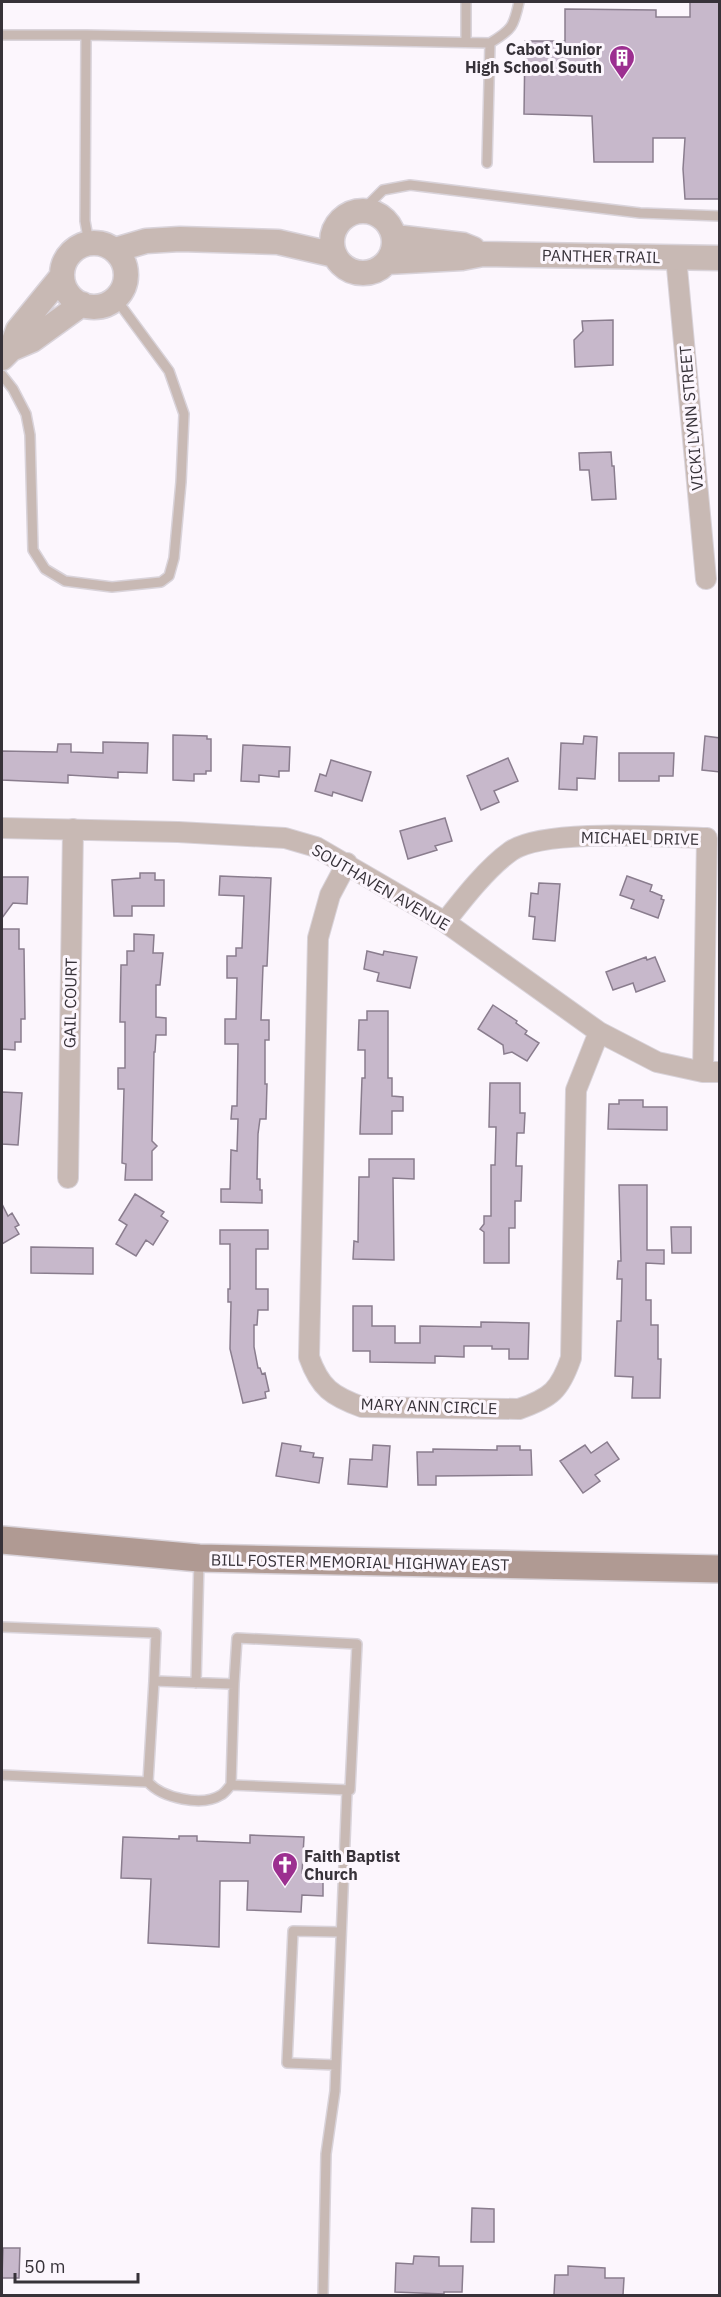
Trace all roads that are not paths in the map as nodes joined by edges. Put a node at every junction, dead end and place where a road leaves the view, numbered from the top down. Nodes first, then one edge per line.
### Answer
1 (466, 2) edge
2 (519, 2) edge
3 (2, 35) edge
4 (86, 35) junction
5 (466, 42) junction
6 (490, 43) junction
7 (487, 163) dead end
8 (363, 210) junction
9 (720, 216) edge
10 (334, 229) junction
11 (395, 237) junction
12 (180, 239) junction
13 (278, 242) junction
14 (89, 243) junction
15 (115, 250) junction
16 (483, 254) junction
17 (335, 255) junction
18 (676, 257) junction
19 (720, 258) edge
20 (387, 262) junction
21 (127, 274) junction
22 (62, 276) junction
23 (116, 299) junction
24 (82, 304) junction
25 (6, 353) edge
26 (2, 375) edge
27 (706, 579) dead end
28 (2, 828) edge
29 (73, 829) junction
30 (346, 863) junction
31 (445, 922) junction
32 (599, 1032) junction
33 (711, 1072) edge
34 (68, 1178) dead end
35 (2, 1540) edge
36 (199, 1558) junction
37 (720, 1569) edge
38 (2, 1627) edge
39 (154, 1681) junction
40 (196, 1683) junction
41 (234, 1684) junction
42 (2, 1775) edge
43 (148, 1782) junction
44 (231, 1785) junction
45 (347, 1790) junction
46 (341, 1932) junction
47 (336, 2065) junction
48 (323, 2295) edge

1 - 5 lane
2 - 6 lane
3 - 4 lane
4 - 5 lane
4 - 14 lane
5 - 6 lane
6 - 7 lane
8 - 9 lane
8 - 10 street
8 - 11 street
10 - 13 street
10 - 17 street
11 - 16 street, PANTHER TRAIL
11 - 20 street
12 - 13 street
12 - 15 street
12 - 21 street
13 - 17 street
14 - 15 street
14 - 22 street
15 - 21 street
16 - 18 street, PANTHER TRAIL
16 - 20 street, PANTHER TRAIL
17 - 20 street
18 - 19 street, PANTHER TRAIL
18 - 27 street, VICKI LYNN STREET
21 - 23 street
22 - 24 street
22 - 25 street
23 - 24 street
23 - 26 lane
24 - 25 street
28 - 29 street, SOUTHAVEN AVENUE
29 - 30 street, SOUTHAVEN AVENUE
29 - 34 street, GAIL COURT
30 - 31 street, SOUTHAVEN AVENUE
30 - 32 street, MARY ANN CIRCLE
31 - 32 street, SOUTHAVEN AVENUE
31 - 33 street, MICHAEL DRIVE
32 - 33 street, SOUTHAVEN AVENUE
35 - 36 main road, BILL FOSTER MEMORIAL HIGHWAY EAST
36 - 37 main road, BILL FOSTER MEMORIAL HIGHWAY EAST
36 - 40 lane
38 - 39 lane
39 - 40 lane
39 - 43 lane
40 - 41 lane
41 - 44 lane
41 - 45 lane
42 - 43 lane
43 - 44 lane
44 - 45 lane
45 - 46 lane
46 - 47 lane
46 - 47 lane
47 - 48 lane

